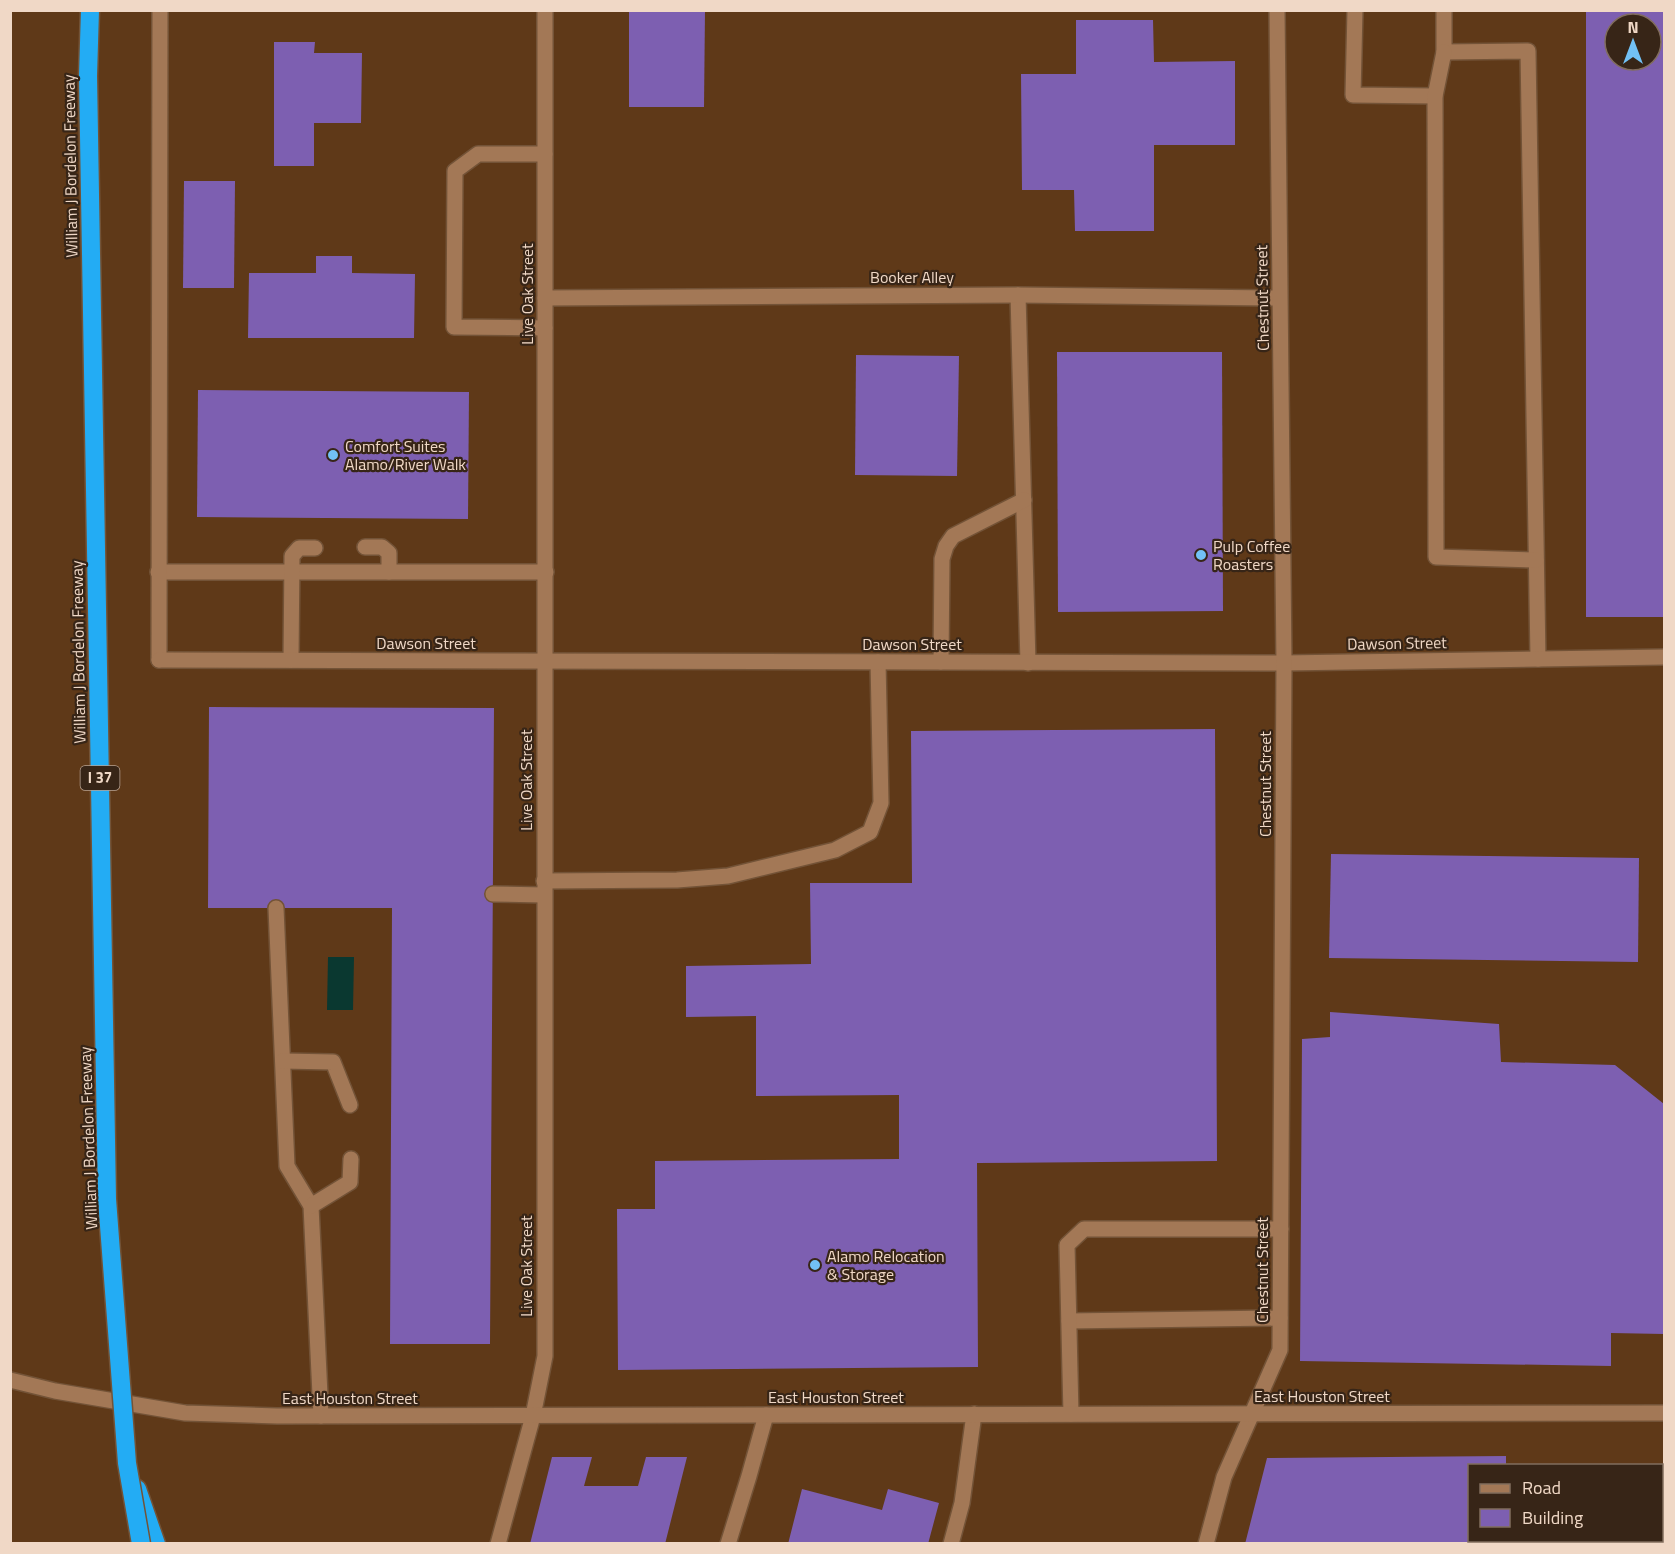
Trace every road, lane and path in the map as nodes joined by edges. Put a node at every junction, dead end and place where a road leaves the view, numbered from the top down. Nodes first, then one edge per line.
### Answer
1 (90, 10) edge
2 (160, 10) edge
3 (545, 10) edge
4 (1277, 10) edge
5 (1355, 10) edge
6 (1444, 10) edge
7 (1444, 52) junction
8 (1435, 96) junction
9 (545, 154) junction
10 (1017, 295) junction
11 (545, 298) junction
12 (1280, 298) junction
13 (545, 328) junction
14 (1024, 500) junction
15 (365, 547) dead end
16 (315, 548) dead end
17 (1536, 560) junction
18 (158, 572) junction
19 (389, 572) junction
20 (546, 572) junction
21 (292, 573) junction
22 (1665, 657) edge
23 (1538, 659) junction
24 (291, 660) junction
25 (544, 662) junction
26 (878, 662) junction
27 (941, 662) junction
28 (1028, 663) junction
29 (1284, 663) junction
30 (544, 888) junction
31 (493, 894) dead end
32 (276, 908) dead end
33 (283, 1061) junction
34 (350, 1105) dead end
35 (351, 1159) dead end
36 (311, 1206) junction
37 (1281, 1229) junction
38 (1280, 1318) junction
39 (1069, 1321) junction
40 (10, 1380) edge
41 (1665, 1413) edge
42 (974, 1414) junction
43 (1071, 1414) junction
44 (1253, 1414) junction
45 (766, 1415) junction
46 (321, 1416) junction
47 (533, 1416) junction
48 (128, 1463) junction
49 (141, 1544) edge
50 (156, 1544) edge
51 (498, 1544) edge
52 (728, 1544) edge
53 (951, 1544) edge
54 (1206, 1544) edge

1 - 48 highway, William J Bordelon Freeway / I 37, bridge
2 - 18 street
3 - 9 street, Live Oak Street
4 - 12 street, Chestnut Street
5 - 8 street
6 - 7 street
7 - 8 street
7 - 17 street
8 - 17 street
9 - 11 street, Live Oak Street
9 - 13 street
10 - 11 street, Booker Alley
10 - 12 street, Booker Alley
10 - 14 street
11 - 13 street, Live Oak Street
12 - 29 street, Chestnut Street
13 - 20 street, Live Oak Street
14 - 27 street
14 - 28 street
15 - 19 street
16 - 21 street
17 - 23 street
18 - 21 street
18 - 24 street, Dawson Street
19 - 20 street
19 - 21 street
20 - 25 street, Live Oak Street
21 - 24 street
22 - 23 street, Dawson Street
23 - 29 street, Dawson Street
24 - 25 street, Dawson Street
25 - 26 street, Dawson Street
25 - 30 street, Live Oak Street
26 - 27 street, Dawson Street
26 - 30 street
27 - 28 street, Dawson Street
28 - 29 street, Dawson Street
29 - 37 street, Chestnut Street
30 - 31 street
30 - 47 street, Live Oak Street
32 - 33 street
33 - 34 street
33 - 36 street
35 - 36 street
36 - 46 street
37 - 38 street, Chestnut Street
37 - 39 street
38 - 39 street
38 - 44 street, Chestnut Street
39 - 43 street
40 - 46 street, East Houston Street
41 - 44 street, East Houston Street
42 - 43 street, East Houston Street
42 - 45 street, East Houston Street
42 - 53 street
43 - 44 street, East Houston Street
44 - 54 street, Chestnut Street
45 - 47 street, East Houston Street
45 - 52 street
46 - 47 street, East Houston Street
47 - 51 street, Live Oak Street
48 - 49 highway, William J Bordelon Freeway / I 37, bridge
48 - 50 highway, bridge

